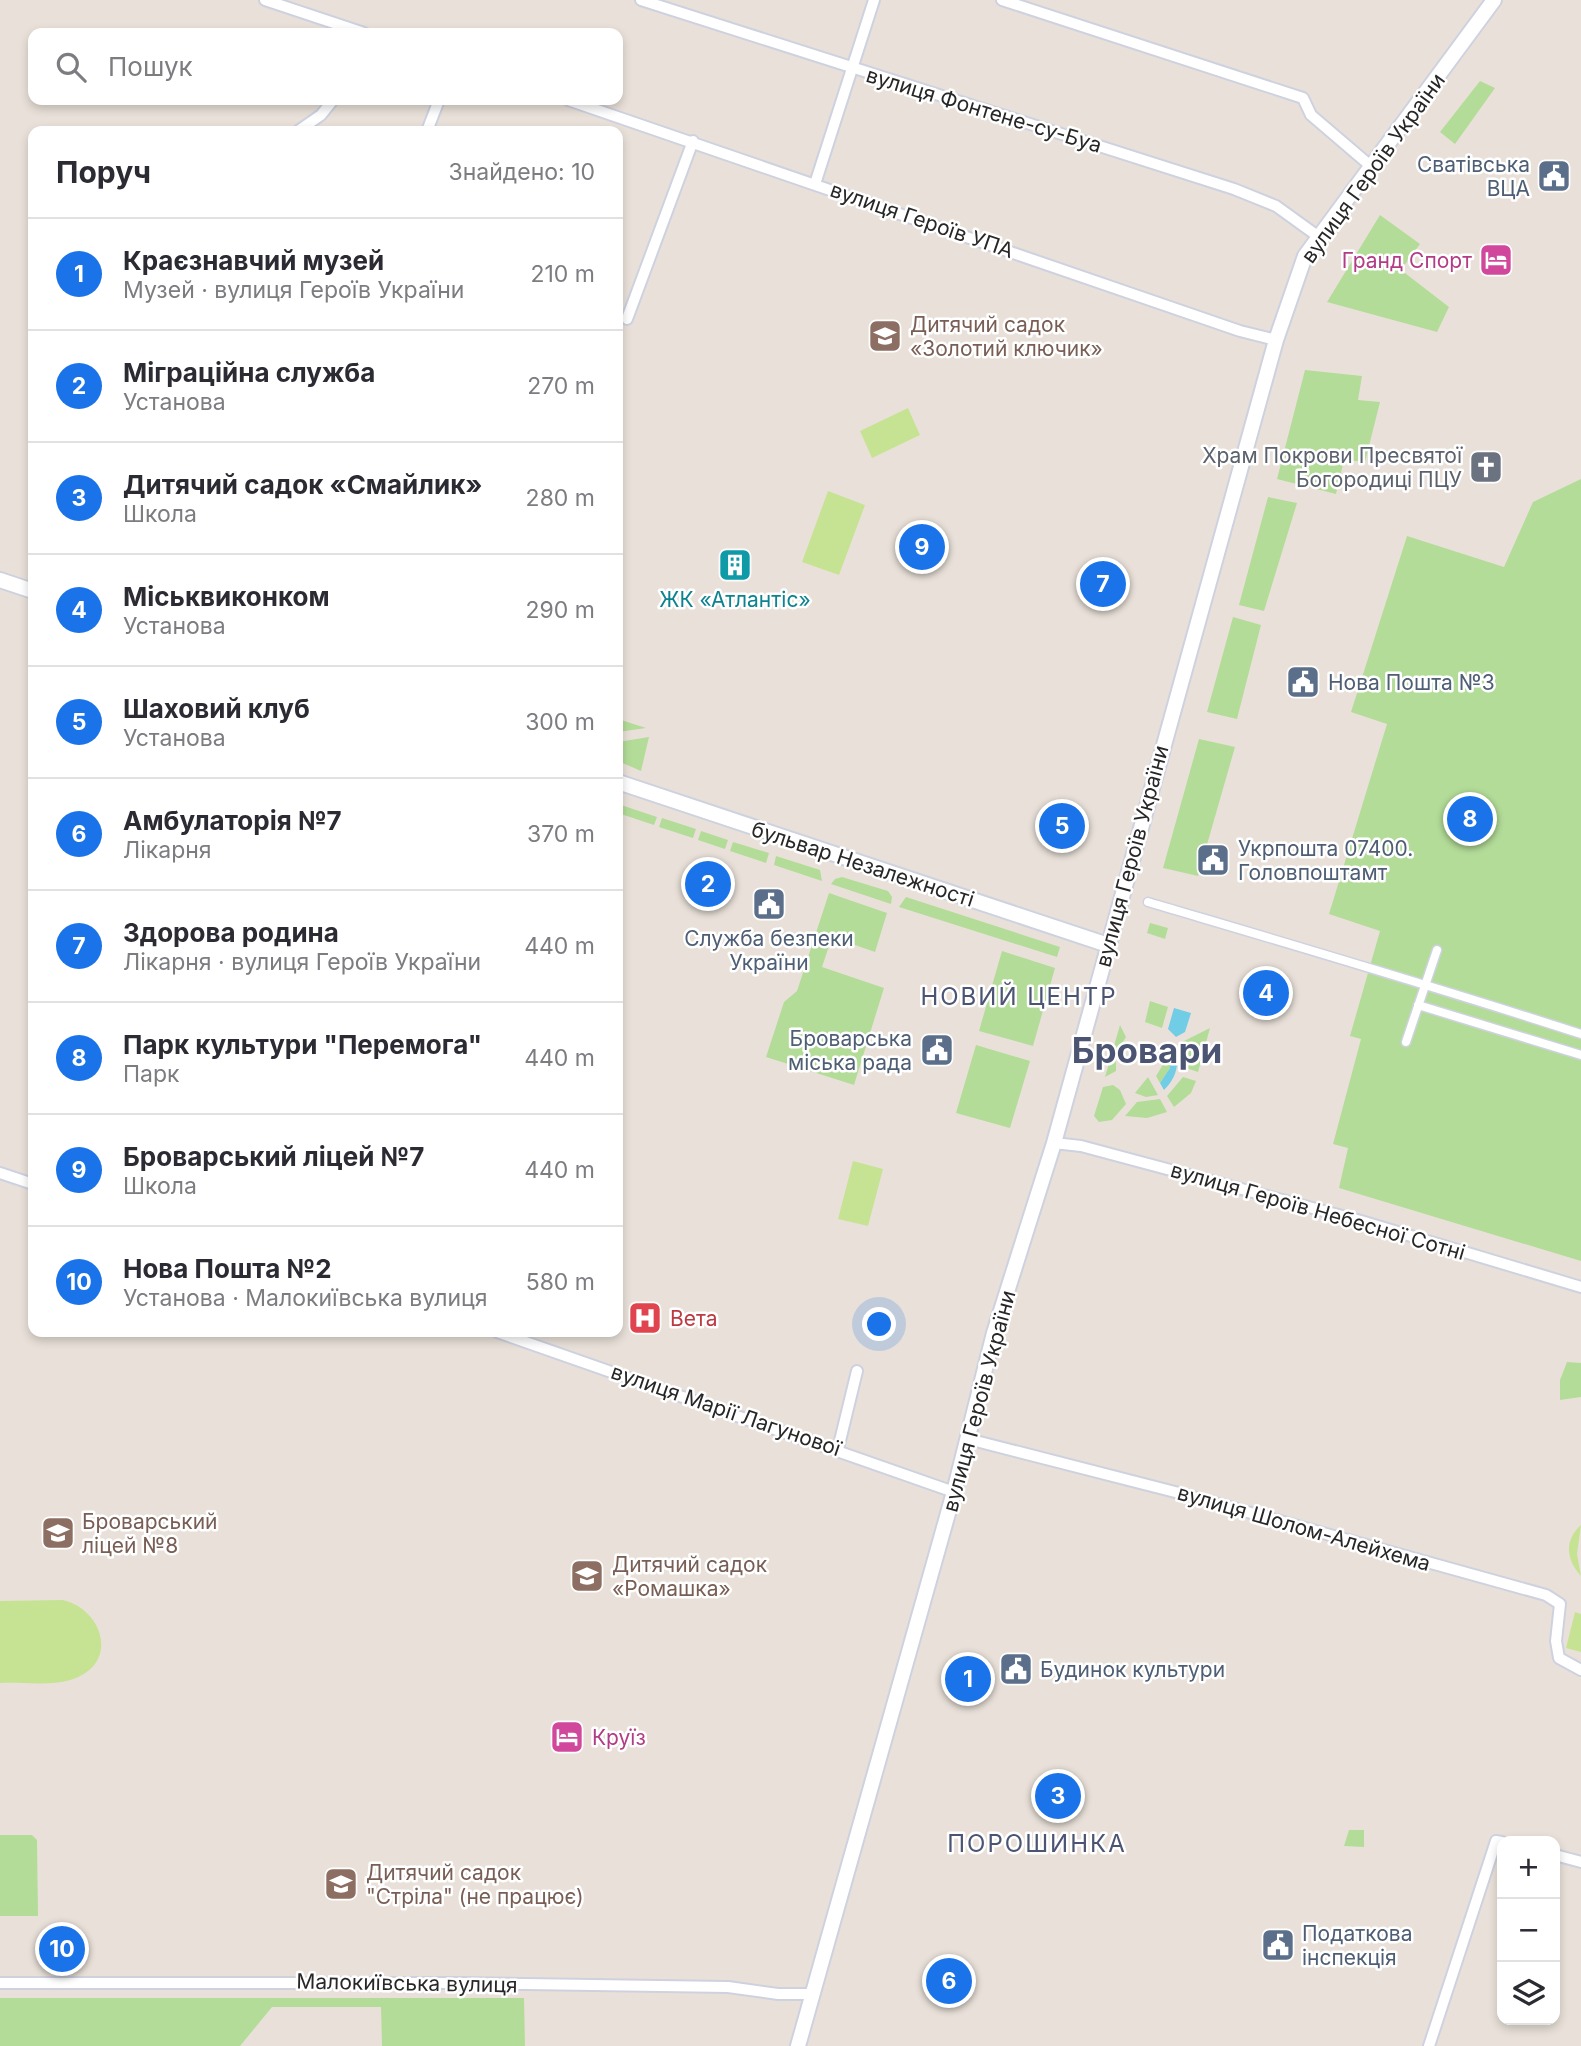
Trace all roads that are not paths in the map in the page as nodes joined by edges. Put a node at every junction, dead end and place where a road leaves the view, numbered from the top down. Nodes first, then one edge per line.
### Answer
1 (265, 0) edge
2 (641, 0) edge
3 (874, 0) edge
4 (1002, 0) edge
5 (1494, 0) edge
6 (288, 4) edge
7 (350, 28) edge
8 (853, 69) junction
9 (329, 105) edge
10 (437, 105) edge
11 (583, 105) edge
12 (305, 126) edge
13 (430, 126) edge
14 (693, 141) junction
15 (1373, 168) junction
16 (816, 184) junction
17 (1319, 237) junction
18 (627, 319) dead end
19 (1276, 340) junction
20 (0, 580) edge
21 (28, 589) edge
22 (623, 784) edge
23 (1148, 902) dead end
24 (1108, 944) junction
25 (1437, 950) dead end
26 (1426, 987) junction
27 (1419, 1005) junction
28 (1581, 1034) edge
29 (1406, 1042) dead end
30 (1581, 1055) edge
31 (1054, 1143) junction
32 (0, 1173) edge
33 (28, 1182) edge
34 (1581, 1287) edge
35 (512, 1337) edge
36 (857, 1371) dead end
37 (968, 1439) junction
38 (838, 1449) junction
39 (954, 1492) junction
40 (1581, 1670) edge
41 (1497, 1841) edge
42 (1560, 1856) edge
43 (1581, 1862) edge
44 (0, 1983) edge
45 (813, 1994) junction
46 (798, 2046) edge
47 (1429, 2046) edge

1 - 6 street
2 - 8 street, вулиця Фонтене-су-Буа
3 - 8 street
4 - 15 street
5 - 15 main road, вулиця Героїв України
6 - 7 street
8 - 16 street
8 - 17 street, вулиця Фонтене-су-Буа
9 - 12 street
10 - 13 street
11 - 14 street, вулиця Героїв УПА
14 - 16 street, вулиця Героїв УПА
14 - 18 street
15 - 17 main road, вулиця Героїв України
16 - 19 street, вулиця Героїв УПА
17 - 19 main road, вулиця Героїв України
19 - 24 main road, вулиця Героїв України
20 - 21 main road
22 - 24 main road, бульвар Незалежності
23 - 26 street
24 - 31 main road, вулиця Героїв України
25 - 26 street
26 - 27 street
26 - 28 street
27 - 29 street
27 - 30 street
31 - 34 street, вулиця Героїв Небесної Сотні
31 - 37 main road, вулиця Героїв України
32 - 33 street
35 - 38 street, вулиця Марії Лагунової
36 - 38 street
37 - 39 main road, вулиця Героїв України
37 - 40 street, вулиця Шолом-Алейхема
38 - 39 street, вулиця Марії Лагунової
39 - 45 main road, вулиця Героїв України
41 - 47 street
42 - 43 street
44 - 45 street, Малокиївська вулиця
45 - 46 main road, вулиця Героїв України

